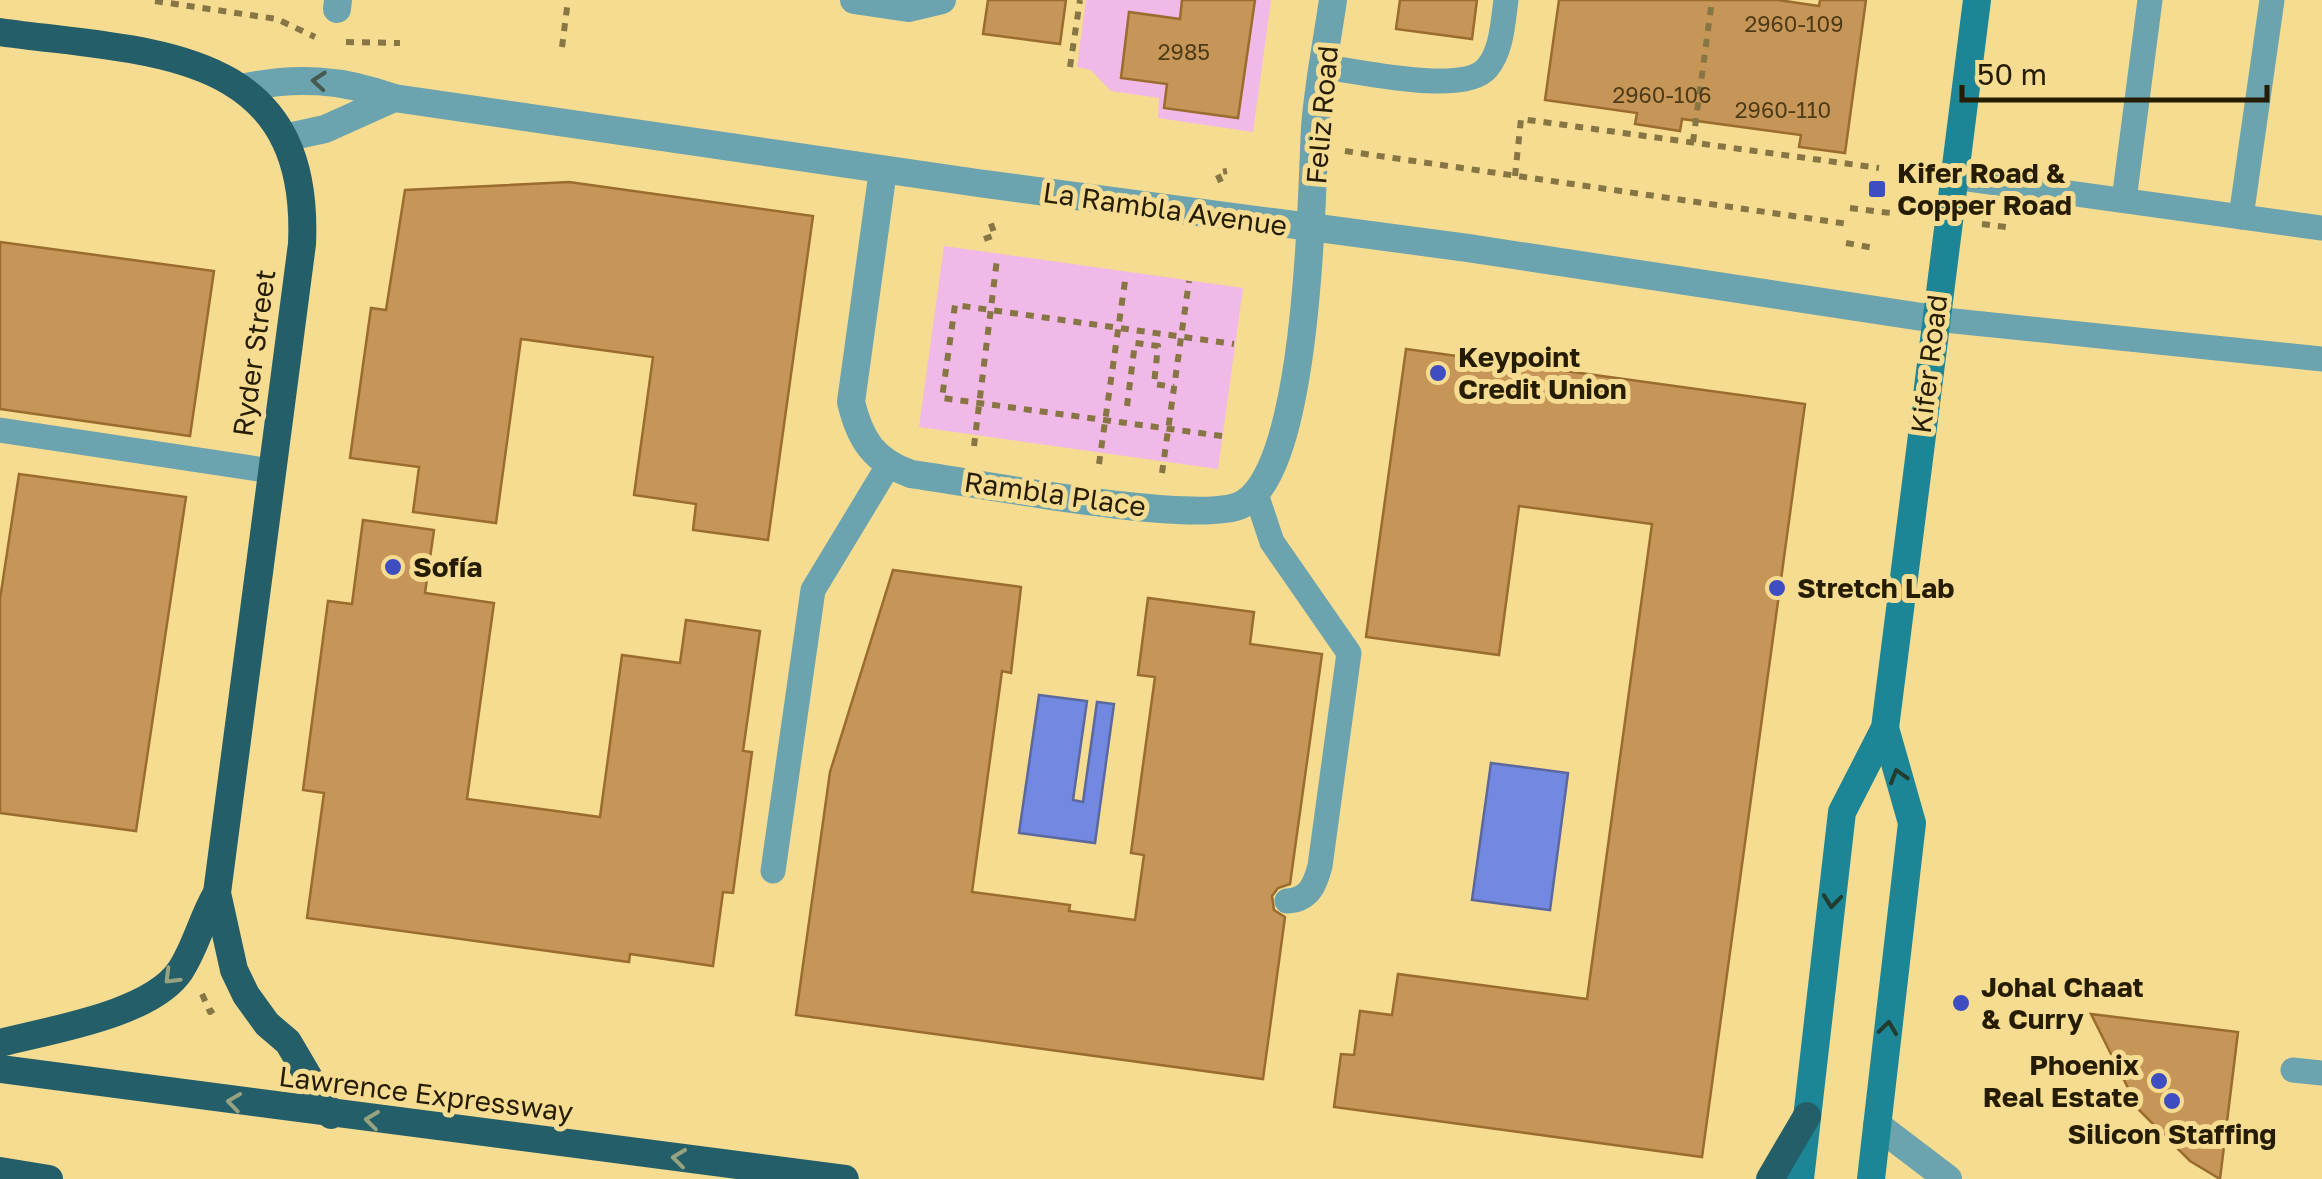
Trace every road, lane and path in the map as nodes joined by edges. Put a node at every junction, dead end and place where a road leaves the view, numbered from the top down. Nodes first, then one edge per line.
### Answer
1 (568, 0) edge
2 (854, 0) edge
3 (942, 0) edge
4 (1080, 0) edge
5 (1333, 0) edge
6 (1506, 0) edge
7 (1712, 0) edge
8 (1977, 0) edge
9 (2150, 0) edge
10 (2272, 0) edge
11 (155, 1) edge
12 (0, 32) edge
13 (325, 42) dead end
14 (343, 42) dead end
15 (400, 43) dead end
16 (562, 47) dead end
17 (1070, 67) dead end
18 (1324, 67) junction
19 (241, 88) junction
20 (394, 98) junction
21 (284, 138) junction
22 (1693, 142) junction
23 (1345, 151) dead end
24 (1879, 168) dead end
25 (883, 170) junction
26 (1514, 176) junction
27 (1954, 176) junction
28 (2124, 200) junction
29 (1850, 208) dead end
30 (1880, 212) dead end
31 (2241, 218) junction
32 (1848, 224) dead end
33 (2322, 228) edge
34 (1314, 230) junction
35 (1846, 243) dead end
36 (1874, 248) dead end
37 (998, 259) dead end
38 (1126, 274) dead end
39 (1189, 281) dead end
40 (991, 309) junction
41 (1935, 319) junction
42 (1118, 328) junction
43 (1181, 337) junction
44 (1234, 344) dead end
45 (2322, 359) edge
46 (1174, 387) junction
47 (979, 403) junction
48 (1127, 406) dead end
49 (1106, 420) junction
50 (1168, 428) junction
51 (0, 430) edge
52 (1222, 436) dead end
53 (974, 446) dead end
54 (1099, 464) dead end
55 (888, 466) junction
56 (271, 471) junction
57 (1162, 474) dead end
58 (1256, 494) junction
59 (1885, 728) junction
60 (773, 871) dead end
61 (217, 893) junction
62 (1288, 902) dead end
63 (0, 1043) edge
64 (0, 1069) edge
65 (2293, 1070) dead end
66 (2322, 1074) edge
67 (331, 1115) junction
68 (1807, 1116) junction
69 (1877, 1125) junction
70 (0, 1171) edge
71 (49, 1179) edge
72 (845, 1179) edge
73 (1770, 1179) edge
74 (1800, 1179) edge
75 (1870, 1179) edge
76 (1948, 1179) edge

1 - 16 path
2 - 3 street
4 - 17 path
5 - 18 street, Feliz Road
6 - 18 lane
7 - 22 path
8 - 27 main road, Kifer Road
9 - 28 lane
10 - 31 lane
11 - 13 path
12 - 19 highway, Ryder Street
14 - 15 path
18 - 34 street, Feliz Road
20 -> 19 street, La Rambla Avenue
19 - 21 highway, Ryder Street
20 - 21 street
20 - 25 street, La Rambla Avenue
21 - 56 highway, Ryder Street
22 - 24 path
22 - 26 path
23 - 26 path
25 - 34 street, La Rambla Avenue
25 - 55 street
26 - 32 path
27 - 28 lane
27 - 41 main road, Kifer Road
28 - 31 lane
29 - 30 path
31 - 33 lane
34 - 41 street, La Rambla Avenue
34 - 58 street
35 - 36 path
37 - 40 path
38 - 42 path
39 - 43 path
40 - 42 path
40 - 47 path
40 - 47 path
41 - 45 lane
41 - 59 main road, Kifer Road
42 - 43 path
42 - 49 path
43 - 44 path
43 - 46 path
46 - 48 path
46 - 50 path
47 - 49 path
47 - 53 path
49 - 50 path
49 - 54 path
50 - 52 path
50 - 57 path
51 - 56 lane
55 - 58 street, Rambla Place
55 - 60 lane
56 - 61 highway, Ryder Street
58 - 62 lane
59 -> 68 main road, Kifer Road
69 -> 59 main road, Kifer Road
61 -> 63 highway
61 - 67 highway
67 -> 64 highway, Lawrence Expressway
65 - 66 lane
72 -> 67 highway, Lawrence Expressway
68 - 73 highway
68 - 74 main road, Kifer Road
69 - 75 main road, Kifer Road
69 - 76 street
70 - 71 highway

